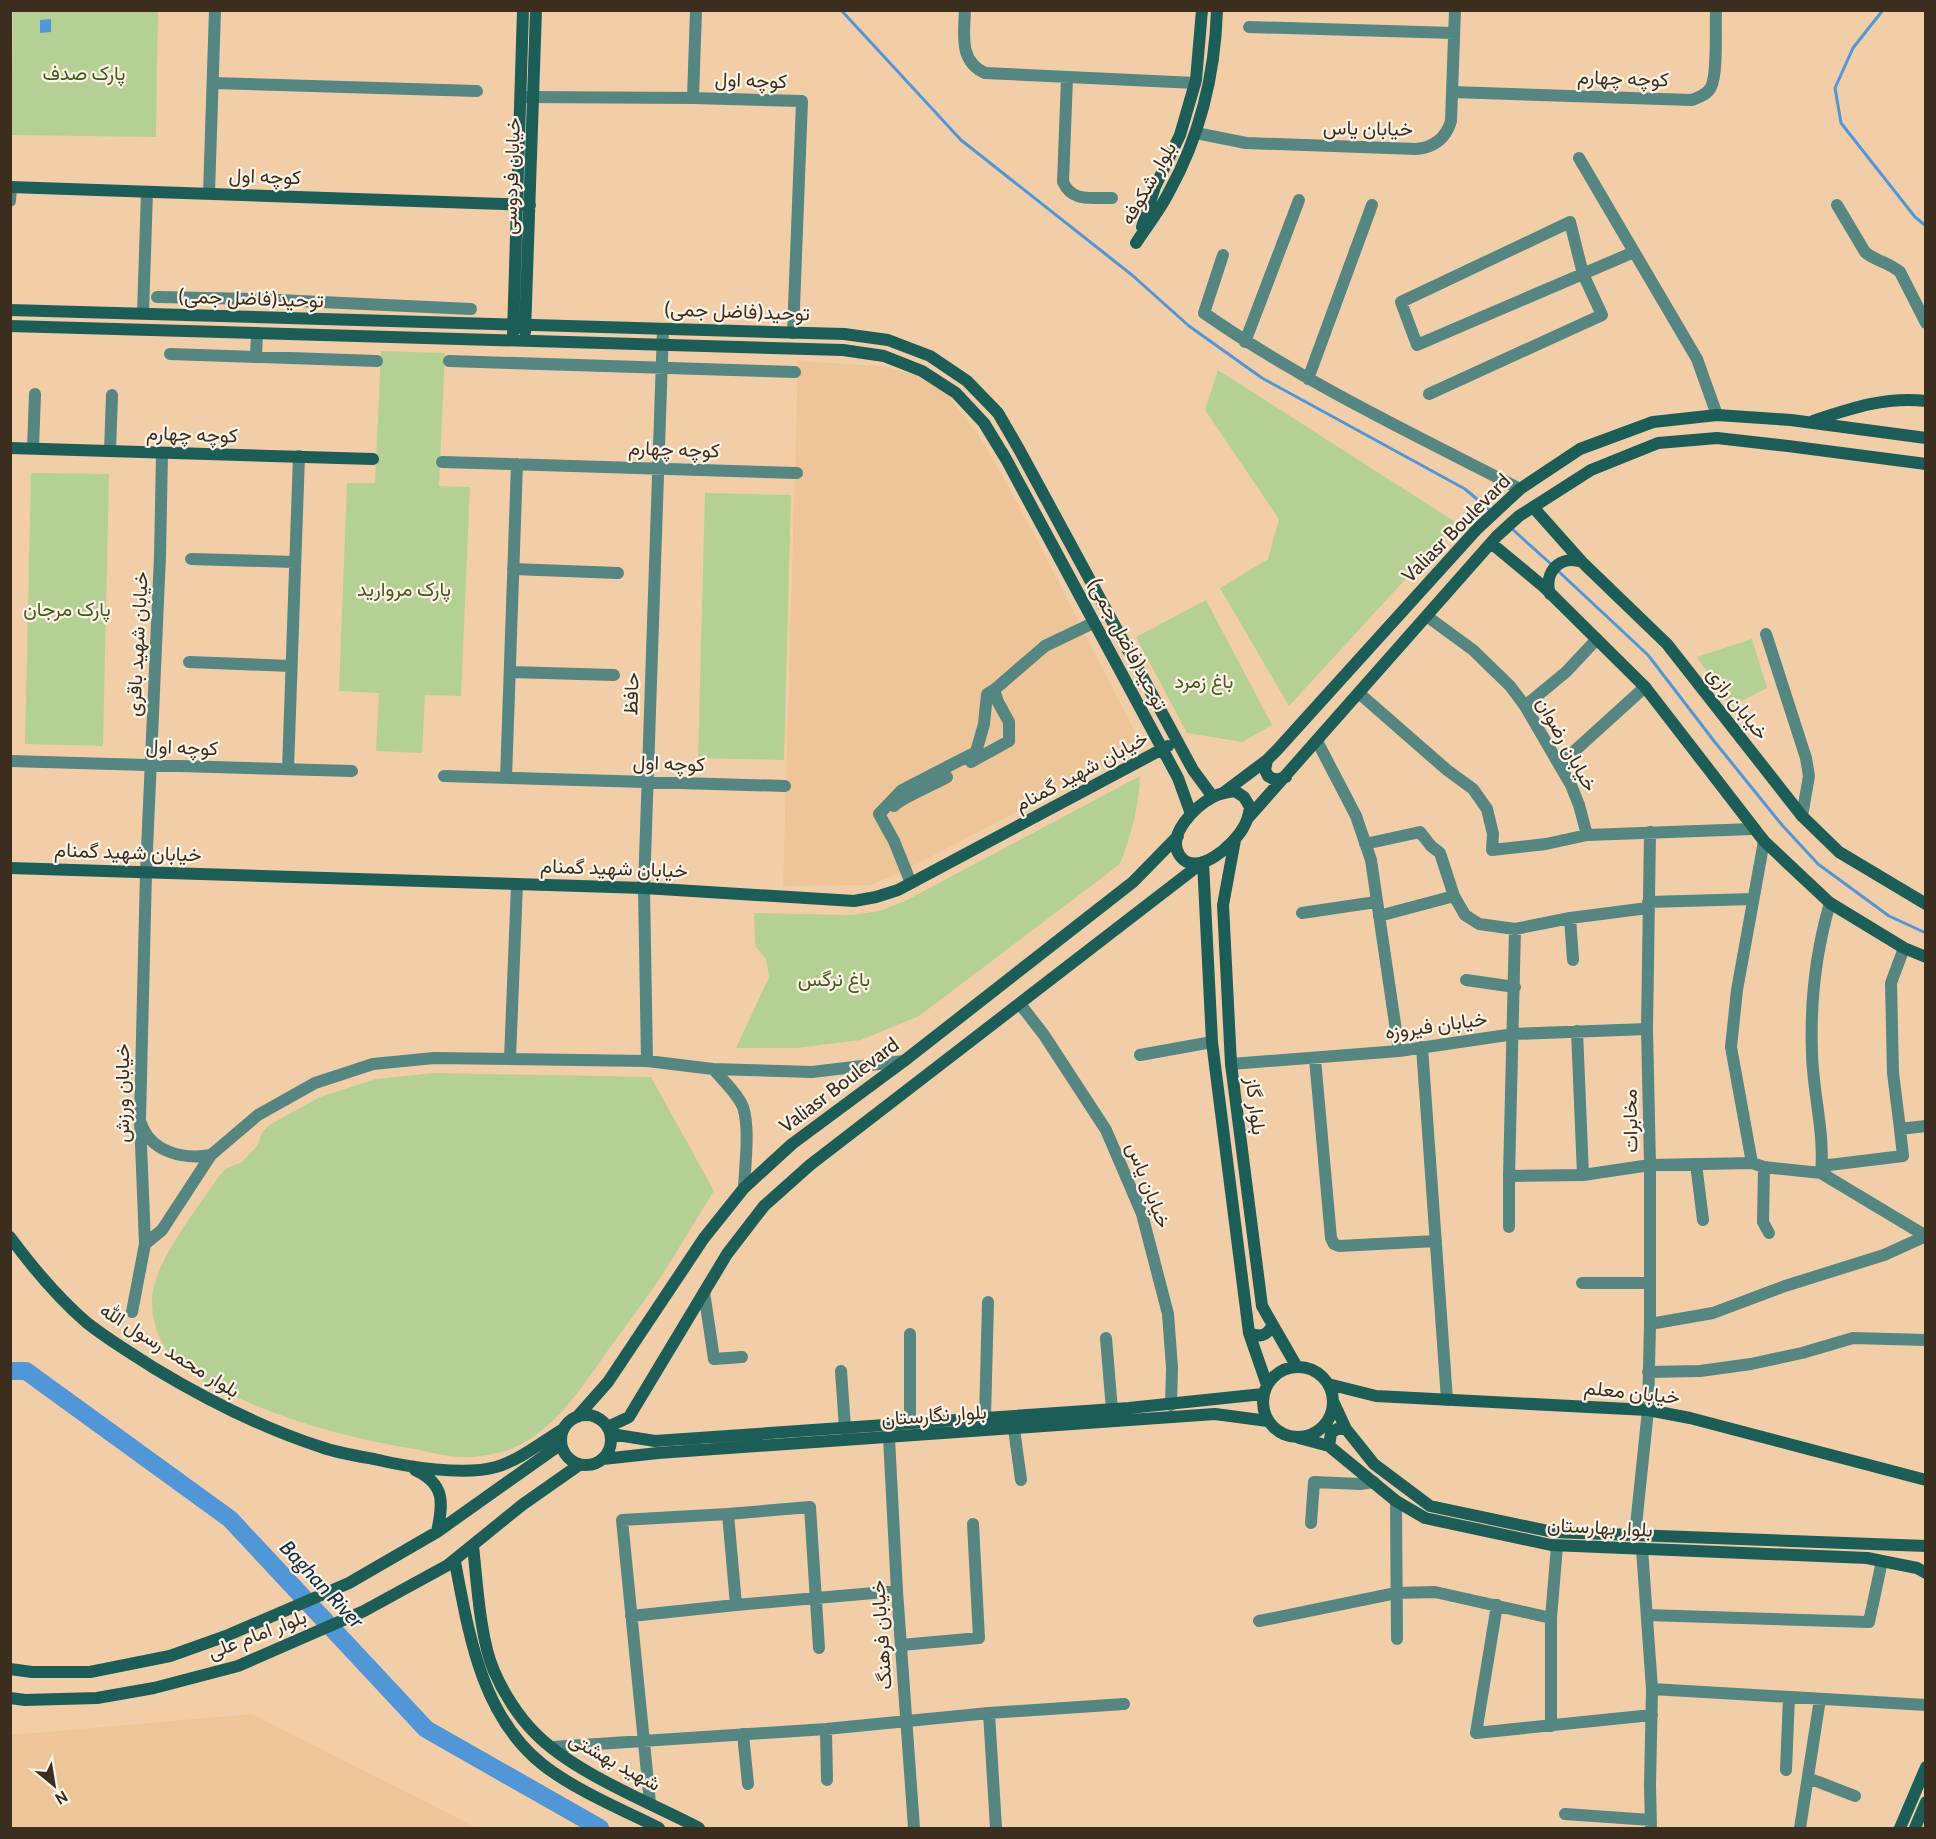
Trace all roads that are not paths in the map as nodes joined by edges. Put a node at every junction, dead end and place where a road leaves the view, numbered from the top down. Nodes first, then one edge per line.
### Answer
1 (215, 10) edge
2 (523, 10) edge
3 (536, 10) edge
4 (696, 10) edge
5 (965, 10) edge
6 (1202, 10) edge
7 (1217, 10) edge
8 (1455, 10) edge
9 (1711, 10) edge
10 (1716, 10) edge
11 (1250, 27) dead end
12 (1454, 33) junction
13 (1714, 76) junction
14 (1067, 78) junction
15 (213, 83) junction
16 (1195, 83) junction
17 (477, 91) dead end
18 (1452, 92) junction
19 (526, 97) junction
20 (693, 98) junction
21 (1196, 133) junction
22 (1579, 158) dead end
23 (11, 188) edge
24 (147, 192) junction
25 (208, 194) junction
26 (1112, 198) dead end
27 (1299, 200) dead end
28 (10, 201) edge
29 (524, 205) junction
30 (1372, 205) dead end
31 (1837, 205) dead end
32 (1634, 252) junction
33 (1223, 255) dead end
34 (1583, 274) junction
35 (156, 297) dead end
36 (257, 299) junction
37 (10, 309) edge
38 (471, 309) dead end
39 (143, 313) junction
40 (256, 318) junction
41 (1926, 323) edge
42 (10, 326) edge
43 (519, 326) junction
44 (663, 329) junction
45 (257, 333) junction
46 (793, 333) junction
47 (519, 342) junction
48 (1245, 342) junction
49 (663, 345) junction
50 (170, 354) dead end
51 (256, 357) junction
52 (376, 361) dead end
53 (449, 361) dead end
54 (662, 369) junction
55 (795, 372) dead end
56 (1308, 378) junction
57 (34, 394) dead end
58 (112, 394) dead end
59 (1429, 394) dead end
60 (1926, 401) edge
61 (1717, 415) junction
62 (1810, 422) junction
63 (1926, 438) edge
64 (10, 448) edge
65 (33, 448) junction
66 (110, 451) junction
67 (162, 453) junction
68 (299, 456) junction
69 (373, 459) dead end
70 (442, 462) dead end
71 (517, 464) junction
72 (1926, 464) edge
73 (658, 468) junction
74 (797, 473) dead end
75 (1520, 489) junction
76 (1533, 507) junction
77 (1494, 540) junction
78 (191, 559) dead end
79 (295, 562) junction
80 (1582, 562) junction
81 (1083, 567) junction
82 (513, 570) junction
83 (618, 573) dead end
84 (1068, 574) junction
85 (1550, 594) junction
86 (1428, 617) junction
87 (1093, 623) junction
88 (1766, 634) dead end
89 (1597, 639) junction
90 (189, 663) dead end
91 (291, 666) junction
92 (510, 672) junction
93 (614, 675) dead end
94 (1645, 687) junction
95 (991, 692) junction
96 (1360, 694) junction
97 (1525, 705) junction
98 (1317, 741) junction
99 (1177, 742) junction
100 (1163, 749) junction
101 (1267, 760) junction
102 (10, 761) edge
103 (151, 765) junction
104 (1559, 765) junction
105 (288, 769) junction
106 (352, 771) dead end
107 (444, 776) dead end
108 (1286, 777) junction
109 (506, 778) junction
110 (647, 782) junction
111 (785, 786) dead end
112 (1218, 795) junction
113 (1191, 814) junction
114 (1802, 816) junction
115 (1248, 818) junction
116 (1753, 829) junction
117 (1650, 832) junction
118 (1587, 835) junction
119 (1178, 836) junction
120 (1235, 840) junction
121 (1764, 841) junction
122 (1365, 844) junction
123 (1203, 862) junction
124 (10, 868) edge
125 (146, 872) junction
126 (915, 881) junction
127 (517, 884) junction
128 (644, 888) junction
129 (1225, 891) junction
130 (1206, 894) junction
131 (1454, 896) junction
132 (1753, 899) junction
133 (1376, 902) junction
134 (1830, 903) junction
135 (1926, 904) edge
136 (1648, 905) junction
137 (1302, 913) dead end
138 (1379, 916) junction
139 (1570, 918) junction
140 (1515, 929) junction
141 (1904, 948) junction
142 (1926, 957) edge
143 (1573, 960) dead end
144 (1466, 980) dead end
145 (1515, 987) junction
146 (1020, 1004) junction
147 (1647, 1029) junction
148 (1576, 1031) junction
149 (1514, 1034) junction
150 (1212, 1042) junction
151 (1422, 1047) junction
152 (1399, 1050) junction
153 (1140, 1055) dead end
154 (510, 1059) junction
155 (1316, 1059) junction
156 (647, 1061) junction
157 (904, 1061) junction
158 (1231, 1064) junction
159 (713, 1069) junction
160 (140, 1119) junction
161 (1926, 1126) edge
162 (1900, 1128) junction
163 (211, 1155) junction
164 (1696, 1164) junction
165 (1650, 1165) junction
166 (1758, 1165) junction
167 (1821, 1173) junction
168 (1583, 1175) junction
169 (1509, 1176) junction
170 (744, 1188) junction
171 (1702, 1220) dead end
172 (1509, 1227) dead end
173 (1769, 1233) dead end
174 (1926, 1236) edge
175 (10, 1238) edge
176 (1436, 1241) junction
177 (145, 1244) junction
178 (1582, 1283) dead end
179 (1650, 1283) junction
180 (704, 1292) junction
181 (988, 1302) dead end
182 (132, 1312) dead end
183 (1650, 1324) junction
184 (1272, 1326) junction
185 (1249, 1333) junction
186 (910, 1334) dead end
187 (1106, 1338) dead end
188 (1926, 1340) edge
189 (742, 1357) dead end
190 (1297, 1367) junction
191 (841, 1371) dead end
192 (1648, 1372) junction
193 (1328, 1383) junction
194 (1265, 1390) junction
195 (1447, 1400) junction
196 (1333, 1401) junction
197 (1171, 1405) junction
198 (1112, 1410) junction
199 (1648, 1410) junction
200 (577, 1417) junction
201 (985, 1418) junction
202 (1268, 1421) junction
203 (910, 1423) junction
204 (844, 1428) junction
205 (1014, 1429) junction
206 (1346, 1429) junction
207 (563, 1430) junction
208 (609, 1431) junction
209 (889, 1438) junction
210 (1299, 1438) junction
211 (561, 1444) junction
212 (1329, 1446) junction
213 (603, 1459) junction
214 (579, 1465) junction
215 (409, 1467) junction
216 (1021, 1480) dead end
217 (1926, 1480) edge
218 (1374, 1482) junction
219 (1396, 1501) junction
220 (728, 1514) junction
221 (1311, 1523) dead end
222 (973, 1524) dead end
223 (437, 1533) junction
224 (1635, 1535) junction
225 (473, 1545) junction
226 (1557, 1546) junction
227 (1923, 1547) edge
228 (1642, 1549) junction
229 (1882, 1561) junction
230 (455, 1562) junction
231 (1923, 1569) edge
232 (897, 1591) junction
233 (1396, 1593) junction
234 (816, 1598) junction
235 (736, 1605) junction
236 (1497, 1605) junction
237 (1647, 1615) junction
238 (631, 1616) junction
239 (1551, 1618) junction
240 (1259, 1621) dead end
241 (1397, 1639) dead end
242 (902, 1645) junction
243 (819, 1648) dead end
244 (10, 1669) edge
245 (1652, 1689) junction
246 (1789, 1697) junction
247 (10, 1698) edge
248 (1820, 1699) junction
249 (1124, 1704) dead end
250 (1926, 1704) edge
251 (988, 1713) junction
252 (1652, 1715) junction
253 (907, 1722) junction
254 (1551, 1726) junction
255 (826, 1729) junction
256 (743, 1734) junction
257 (644, 1741) junction
258 (552, 1747) junction
259 (1926, 1767) edge
260 (1786, 1770) dead end
261 (1808, 1778) junction
262 (827, 1780) dead end
263 (748, 1784) dead end
264 (1855, 1796) dead end
265 (1926, 1802) edge
266 (650, 1803) junction
267 (1565, 1814) dead end
268 (1652, 1824) edge
269 (659, 1828) edge
270 (699, 1828) edge
271 (914, 1828) edge
272 (996, 1828) edge
273 (1800, 1828) edge
274 (1900, 1828) edge
275 (1914, 1828) edge

1 - 15 street
2 - 19 main road, خیابان فردوسی
3 - 19 main road, خیابان فردوسی
4 - 20 street
5 - 14 street
6 - 16 main road, بلوار شکوفه
7 - 21 main road, بلوار شکوفه
8 - 12 street, خیابان یاس
9 - 13 street
10 - 13 street
11 - 12 street
12 - 18 street, خیابان یاس
13 - 18 street, کوچه چهارم
14 - 16 street
14 - 26 street
15 - 17 street
15 - 25 street
16 - 21 main road, بلوار شکوفه
18 - 21 street, خیابان یاس
19 - 20 street, کوچه اول
19 - 29 main road, خیابان فردوسی
20 - 46 street, کوچه اول
22 - 32 street
23 - 24 main road, کوچه اول
23 - 28 street
24 - 25 main road, کوچه اول
24 - 39 street
25 - 29 main road, کوچه اول
27 - 48 street
29 - 43 main road, خیابان فردوسی
30 - 56 street
31 - 41 street
32 - 34 street
32 - 61 street
33 - 48 street
34 - 34 street
34 - 59 street
35 - 36 street
36 - 38 street
36 - 40 street
37 - 39 main road, توحید(فاضل جمی)
39 - 40 main road, توحید(فاضل جمی)
40 - 43 main road, توحید(فاضل جمی)
42 - 45 main road, توحید(فاضل جمی)
43 - 44 main road, توحید(فاضل جمی)
43 - 47 main road, خیابان فردوسی
44 - 46 main road, توحید(فاضل جمی)
44 - 49 street, حافظ
45 - 47 main road, توحید(فاضل جمی)
45 - 51 street
46 - 81 main road, توحید(فاضل جمی)
47 - 49 main road, توحید(فاضل جمی)
48 - 56 street
49 - 54 street, حافظ
49 - 84 main road, توحید(فاضل جمی)
50 - 51 street
51 - 52 street
53 - 54 street
54 - 55 street
54 - 73 street, حافظ
56 - 75 street
57 - 65 street
58 - 66 street
60 - 62 main road
61 - 62 main road, Valiasr Boulevard
61 - 75 main road, Valiasr Boulevard
62 - 63 main road, Valiasr Boulevard
64 - 65 main road, کوچه چهارم
65 - 66 main road, کوچه چهارم
66 - 67 main road, کوچه چهارم
67 - 68 main road, کوچه چهارم
67 - 103 street, خیابان شهید باقری
68 - 69 main road, کوچه چهارم
68 - 79 street
70 - 71 street, کوچه چهارم
71 - 73 street, کوچه چهارم
71 - 82 street
72 - 76 main road, Valiasr Boulevard
73 - 74 street, کوچه چهارم
73 - 110 street, حافظ
75 - 101 main road, Valiasr Boulevard
76 - 77 main road, Valiasr Boulevard
76 - 80 main road, خیابان رازی
77 - 85 main road
77 - 86 main road, Valiasr Boulevard
78 - 79 street
79 - 91 street
80 - 85 main road
80 - 114 main road, خیابان رازی
81 - 84 main road
81 - 99 main road, توحید(فاضل جمی)
82 - 83 street
82 - 92 street
84 - 87 main road, توحید(فاضل جمی)
85 - 89 main road
86 - 96 main road, Valiasr Boulevard
86 - 97 street, خیابان رضوان
87 - 95 street
87 - 100 main road, توحید(فاضل جمی)
88 - 114 street
89 - 94 main road
89 - 97 street
90 - 91 street
91 - 105 street
92 - 93 street
92 - 109 street
94 - 104 street
94 - 116 main road
95 - 126 street
95 - 126 street
96 - 98 main road, Valiasr Boulevard
96 - 118 street
97 - 104 street, خیابان رضوان
98 - 108 main road, Valiasr Boulevard
98 - 122 street
99 - 100 main road, خیابان شهید گمنام
99 - 112 main road, توحید(فاضل جمی)
100 - 113 main road, توحید(فاضل جمی)
100 - 126 main road, خیابان شهید گمنام
101 - 108 main road
101 - 112 main road, Valiasr Boulevard
102 - 103 street, کوچه اول
103 - 105 street, کوچه اول
103 - 125 street, خیابان شهید باقری
104 - 118 street, خیابان رضوان
105 - 106 street, کوچه اول
107 - 109 street, کوچه اول
108 - 115 main road, Valiasr Boulevard
109 - 110 street, کوچه اول
110 - 111 street, کوچه اول
110 - 128 street, حافظ
112 - 113 main road, Valiasr Boulevard
112 - 115 main road
113 - 119 main road, Valiasr Boulevard
114 - 135 main road, خیابان رازی
115 - 120 main road, Valiasr Boulevard
116 - 117 street
116 - 121 main road
117 - 118 street
117 - 136 street, مخابرات
119 - 123 main road
119 - 157 main road, Valiasr Boulevard
120 - 123 main road
120 - 129 main road, بلوار گاز
121 - 132 street
121 - 134 main road
122 - 131 street
122 - 133 street
123 - 130 main road, بلوار گاز
123 - 146 main road
124 - 125 main road, خیابان شهید گمنام
125 - 127 main road, خیابان شهید گمنام
125 - 160 street, خیابان ورزش
126 - 128 main road, خیابان شهید گمنام
127 - 128 main road, خیابان شهید گمنام
127 - 154 street
128 - 156 street, حافظ
129 - 130 main road
129 - 158 main road, بلوار گاز
130 - 150 main road, بلوار گاز
131 - 138 street
131 - 140 street
132 - 136 street
132 - 166 street
133 - 137 street
133 - 138 street
134 - 141 main road
134 - 167 street
136 - 139 street
136 - 147 street, مخابرات
138 - 152 street
139 - 140 street
139 - 143 street
140 - 145 street
141 - 142 main road
141 - 162 street
144 - 145 street
145 - 149 street
146 - 180 main road
146 - 197 street, خیابان یاس
147 - 148 street, خیابان فیروزه
147 - 165 street, مخابرات
148 - 149 street, خیابان فیروزه
148 - 168 street
149 - 151 street, خیابان فیروزه
149 - 169 street
150 - 153 street
150 - 185 main road, بلوار گاز
151 - 152 street, خیابان فیروزه
151 - 176 street
152 - 155 street, خیابان فیروزه
154 - 156 street
154 - 163 street
155 - 158 street, خیابان فیروزه
155 - 176 street
156 - 159 street
157 - 159 street
157 - 170 main road, Valiasr Boulevard
158 - 184 main road, بلوار گاز
159 - 170 street
160 - 163 street
160 - 177 street, خیابان ورزش
161 - 162 street
162 - 167 street
163 - 177 street
164 - 165 street
164 - 166 street
164 - 171 street
165 - 168 street
165 - 179 street, مخابرات
166 - 167 street
166 - 173 street
167 - 174 street
168 - 169 street
169 - 172 street
170 - 200 main road, Valiasr Boulevard
174 - 183 street
175 - 215 main road, بلوار محمد رسول الله
176 - 195 street
177 - 182 street, خیابان ورزش
178 - 179 street
179 - 183 street, مخابرات
180 - 189 street
180 - 208 main road
181 - 201 street
183 - 192 street, مخابرات
184 - 185 main road
184 - 190 main road, بلوار گاز
185 - 194 main road, بلوار گاز
186 - 203 street
187 - 198 street
188 - 192 street
190 - 193 main road
190 - 194 main road
191 - 204 street
192 - 199 street, مخابرات
193 - 195 main road, خیابان معلم
193 - 196 main road
194 - 197 main road, بلوار نگارستان
194 - 202 main road
195 - 199 main road, خیابان معلم
196 - 206 main road, بلوار بهارستان
196 - 210 main road
197 - 198 main road, بلوار نگارستان
198 - 201 main road, بلوار نگارستان
199 - 217 main road, خیابان معلم
199 - 224 street, مخابرات
200 - 207 main road
200 - 208 main road
201 - 203 main road, بلوار نگارستان
202 - 205 main road, بلوار نگارستان
202 - 210 main road
203 - 204 main road, بلوار نگارستان
204 - 208 main road, بلوار نگارستان
205 - 209 main road, بلوار نگارستان
205 - 216 street
206 - 212 main road
206 - 224 main road, بلوار بهارستان
207 - 211 main road
207 - 215 main road
208 - 213 main road
209 - 213 main road, بلوار نگارستان
209 - 232 street, خیابان فرهنگ
210 - 212 main road, بلوار بهارستان
211 - 214 main road
211 - 223 main road, بلوار امام علی
212 - 218 main road, بلوار بهارستان
213 - 214 main road
214 - 225 main road, بلوار امام علی
215 - 223 main road
218 - 219 main road, بلوار بهارستان
218 - 221 street
219 - 226 main road, بلوار بهارستان
219 - 233 street
220 - 234 street
220 - 235 street
220 - 238 street
222 - 242 street
223 - 244 main road, بلوار امام علی
224 - 227 main road, بلوار بهارستان
225 - 230 main road, بلوار امام علی
225 - 258 main road, شهید بهشتی
226 - 228 main road, بلوار بهارستان
226 - 239 street
228 - 229 main road, بلوار بهارستان
228 - 237 street
229 - 231 main road, بلوار بهارستان
229 - 237 street
230 - 247 main road, بلوار امام علی
230 - 269 main road, شهید بهشتی
232 - 234 street
232 - 242 street, خیابان فرهنگ
233 - 236 street
233 - 240 street
233 - 241 street
234 - 235 street
234 - 243 street
235 - 238 street
236 - 239 street
236 - 254 street
237 - 245 street
238 - 257 street
239 - 254 street
242 - 253 street, خیابان فرهنگ
245 - 246 street
245 - 252 street
246 - 248 street
246 - 260 street
248 - 250 street
248 - 261 street
249 - 251 street
251 - 253 street
251 - 272 street
252 - 254 street
252 - 268 street
253 - 255 street
253 - 271 street, خیابان فرهنگ
255 - 256 street
255 - 262 street
256 - 257 street
256 - 263 street
257 - 258 street
257 - 266 street
258 - 266 main road, شهید بهشتی
259 - 274 main road
261 - 264 street
261 - 273 street
265 - 275 main road
266 - 270 main road, شهید بهشتی
267 - 268 street

